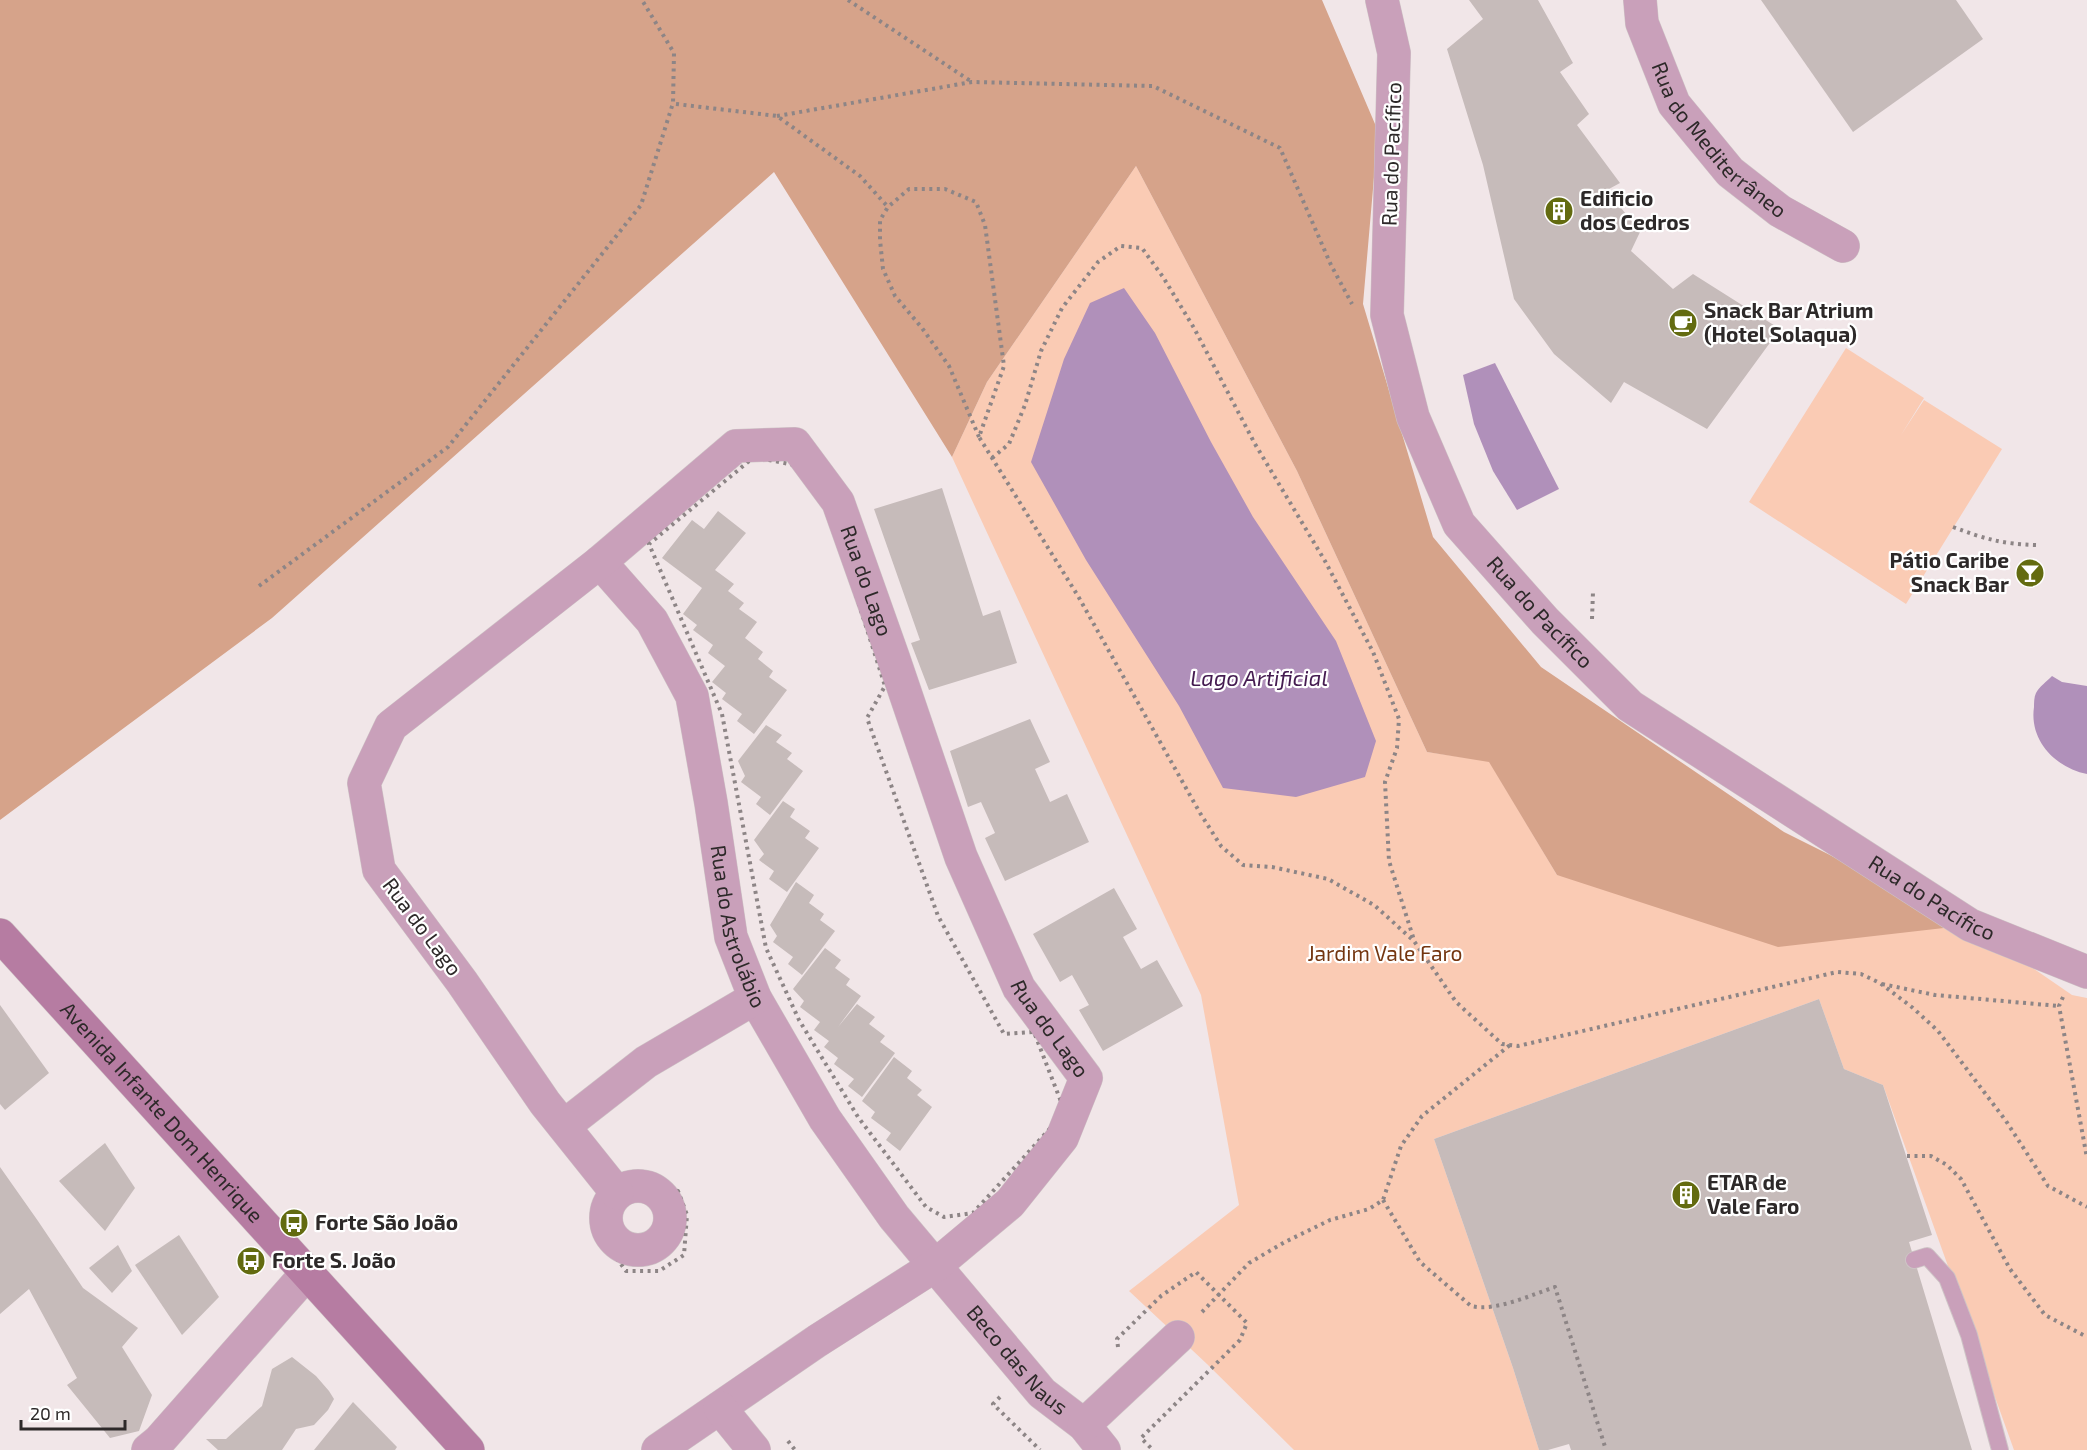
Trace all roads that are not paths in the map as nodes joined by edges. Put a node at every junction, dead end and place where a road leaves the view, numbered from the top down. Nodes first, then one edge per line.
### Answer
1 (1382, 0) edge
2 (1640, 0) edge
3 (1844, 246) dead end
4 (600, 562) junction
5 (0, 935) edge
6 (2087, 972) edge
7 (755, 998) junction
8 (564, 1125) junction
9 (617, 1193) dead end
10 (1914, 1260) dead end
11 (936, 1265) junction
12 (307, 1274) junction
13 (1178, 1337) road end
14 (720, 1408) junction
15 (1094, 1438) edge
16 (767, 1442) edge
17 (159, 1447) edge
18 (468, 1450) edge
19 (658, 1450) edge
20 (2000, 1450) edge

1 - 6 street, Rua do Pacífico
2 - 3 street, Rua do Mediterrâneo
4 - 7 street, Rua do Astrolábio
4 - 8 street, Rua do Lago
4 - 11 street, Rua do Lago
5 - 12 street, Avenida Infante Dom Henrique
7 - 8 street
7 - 11 street, Rua do Astrolábio
8 - 9 street, Rua do Lago
10 - 20 lane
11 - 14 street, Rua do Lago
11 - 15 street, Beco das Naus
12 - 17 street
12 - 18 street, Avenida Infante Dom Henrique
13 - 15 street
14 - 16 street
14 - 19 street, Rua do Lago

